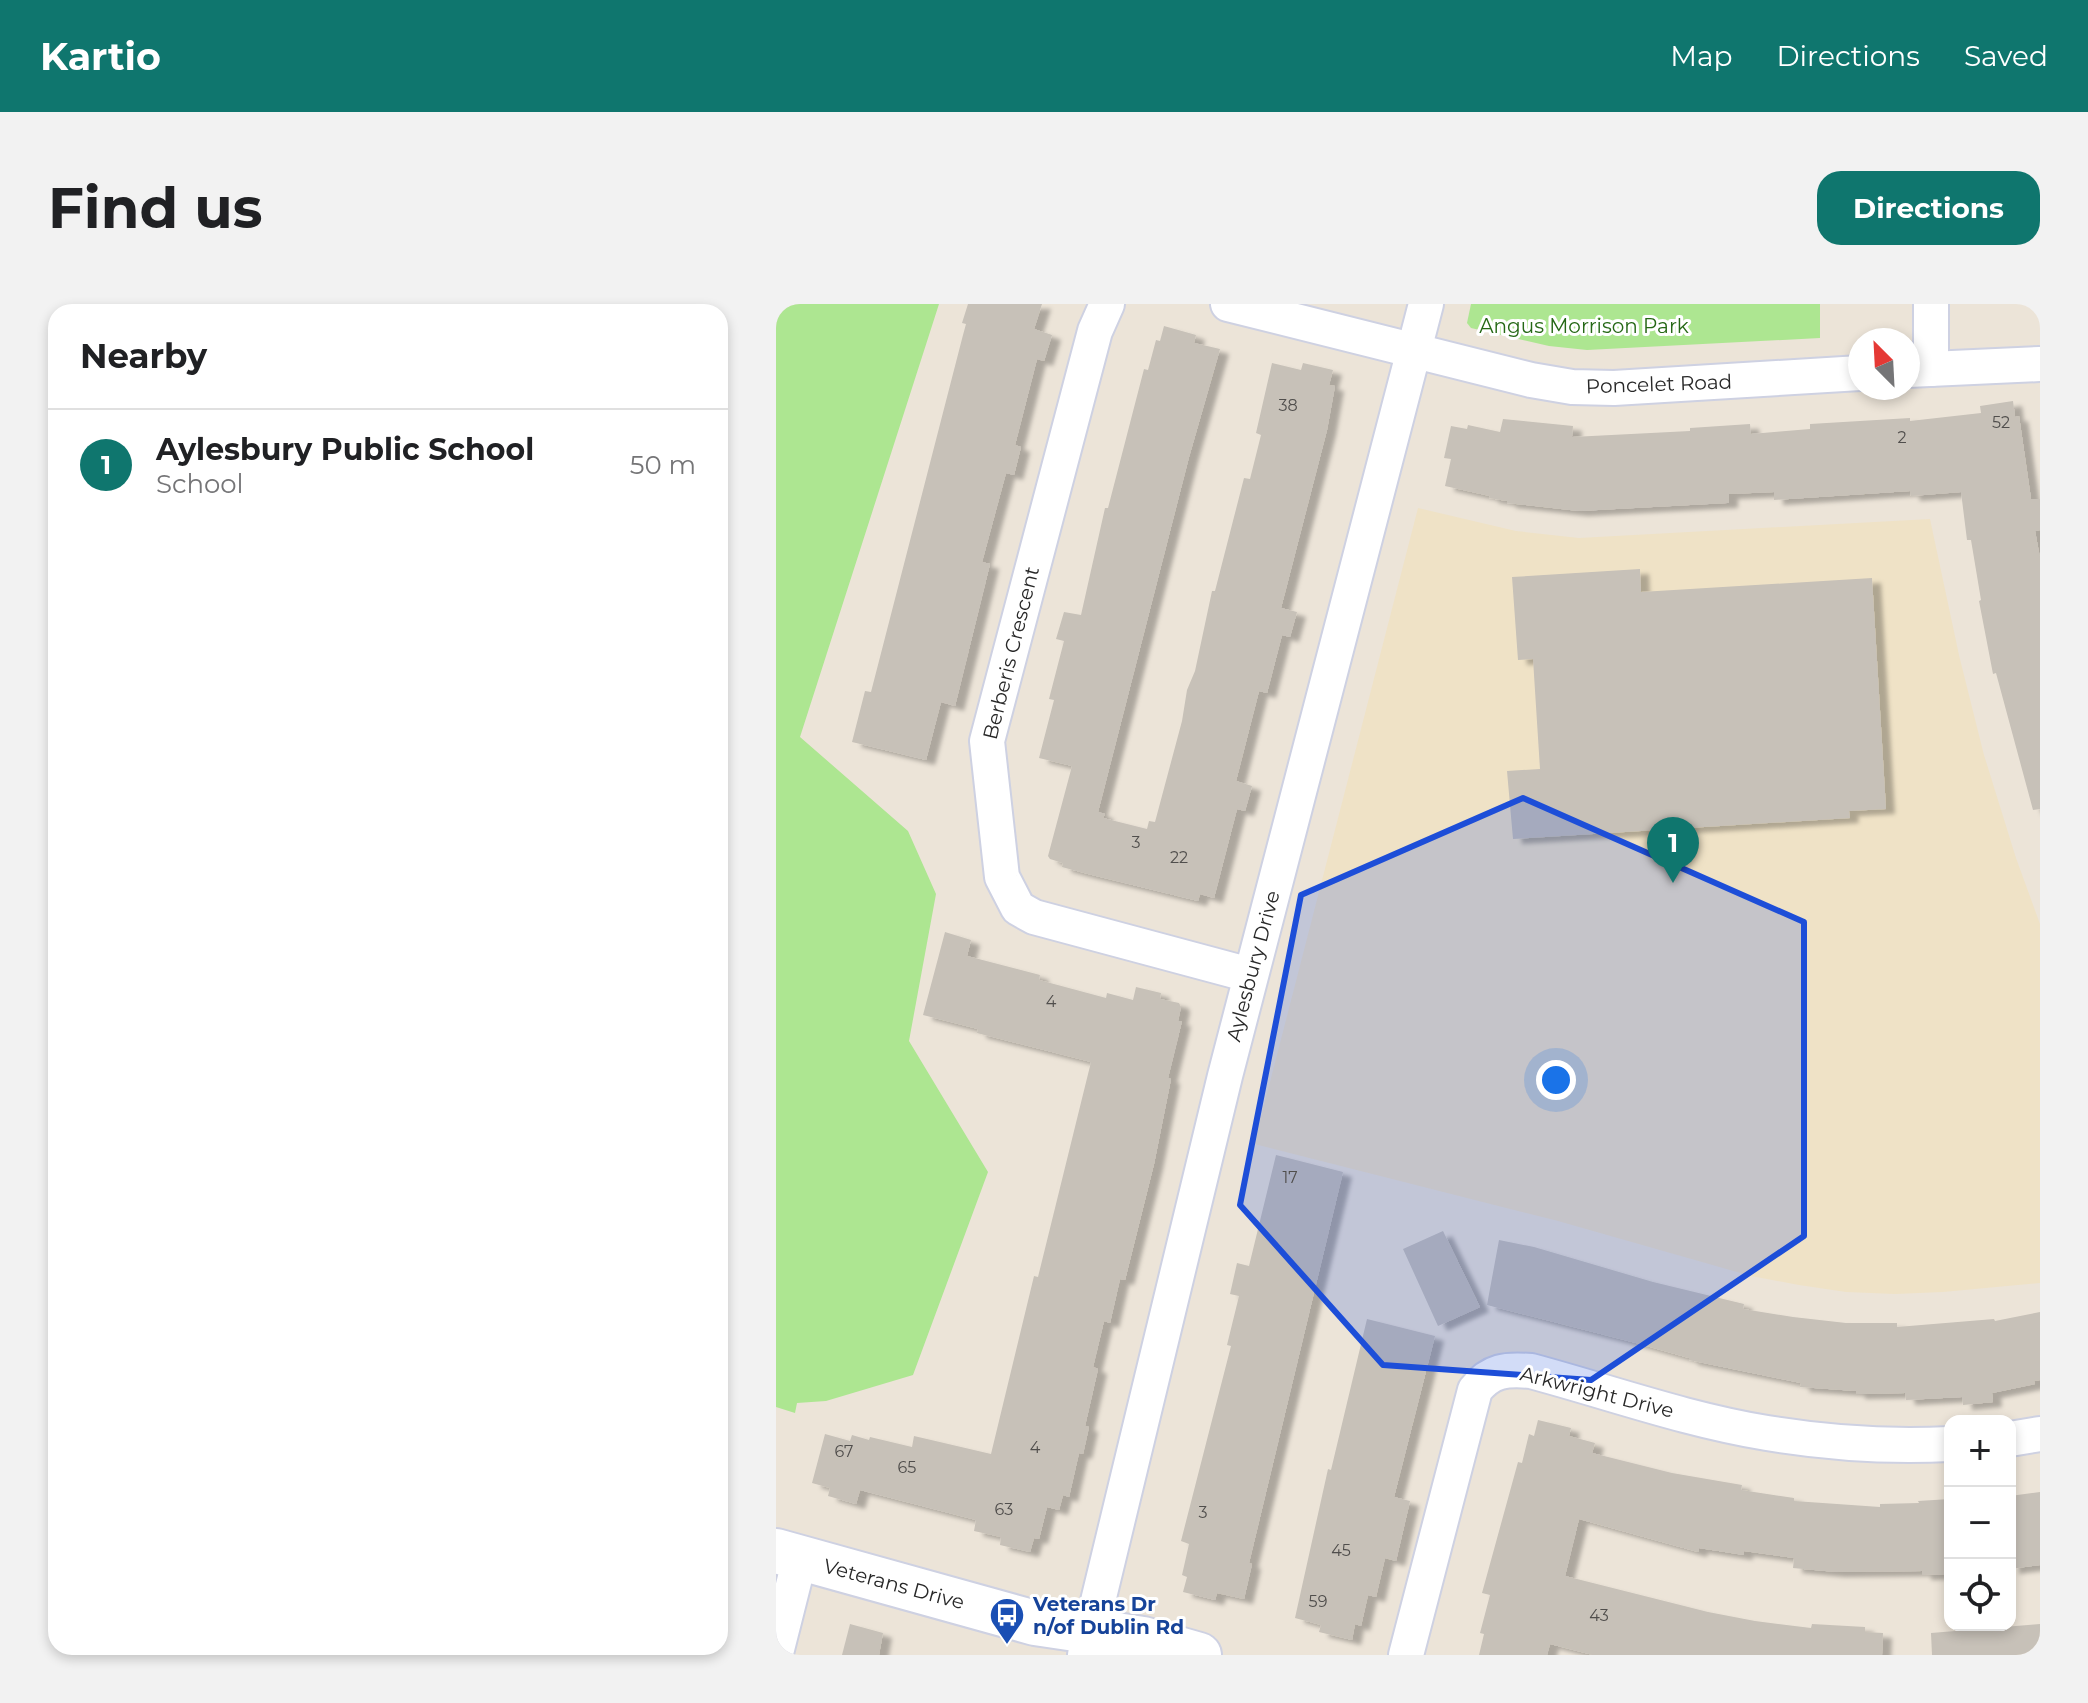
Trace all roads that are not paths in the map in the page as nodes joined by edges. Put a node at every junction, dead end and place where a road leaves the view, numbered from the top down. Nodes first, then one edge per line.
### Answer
1 (1107, 304) edge
2 (1228, 304) edge
3 (1426, 304) edge
4 (1931, 304) edge
5 (1413, 351) junction
6 (2040, 364) edge
7 (1920, 370) edge
8 (1848, 374) edge
9 (1250, 975) junction
10 (2040, 1434) edge
11 (2016, 1438) edge
12 (1944, 1444) edge
13 (788, 1555) edge
14 (1087, 1643) edge
15 (776, 1653) edge
16 (1199, 1655) edge
17 (1406, 1655) edge

1 - 9 street, Berberis Crescent
2 - 5 street
3 - 5 street, Aylesbury Drive
4 - 7 street
5 - 8 street, Poncelet Road
5 - 9 street, Aylesbury Drive
6 - 7 street
9 - 14 street, Aylesbury Drive
10 - 11 street
12 - 17 street, Arkwright Drive
13 - 14 street, Veterans Drive
13 - 15 street
14 - 16 street, Veterans Drive

